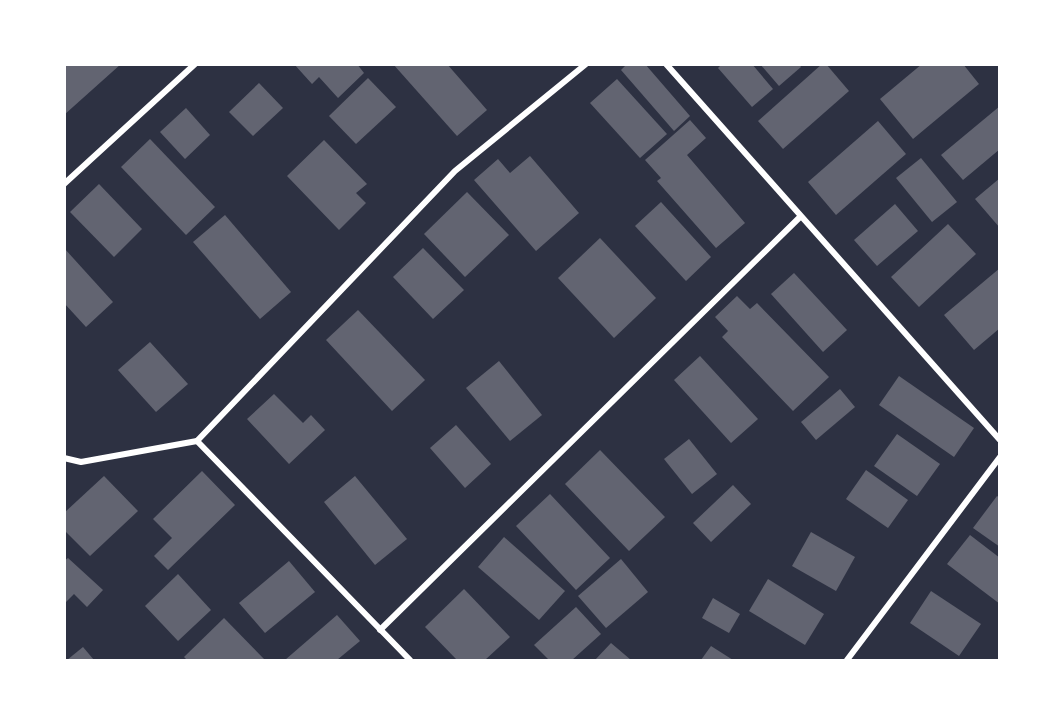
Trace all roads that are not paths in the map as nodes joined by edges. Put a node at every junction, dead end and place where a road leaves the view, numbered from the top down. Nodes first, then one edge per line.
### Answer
1 (195, 64) edge
2 (586, 64) edge
3 (666, 64) edge
4 (64, 184) edge
5 (800, 217) junction
6 (999, 440) edge
7 (197, 441) junction
8 (999, 457) edge
9 (64, 458) edge
10 (380, 630) junction
11 (410, 660) edge
12 (848, 660) edge

1 - 4 street
2 - 7 street
3 - 5 street
5 - 6 street
5 - 10 street
7 - 9 street
7 - 10 street
8 - 12 street
10 - 11 street

